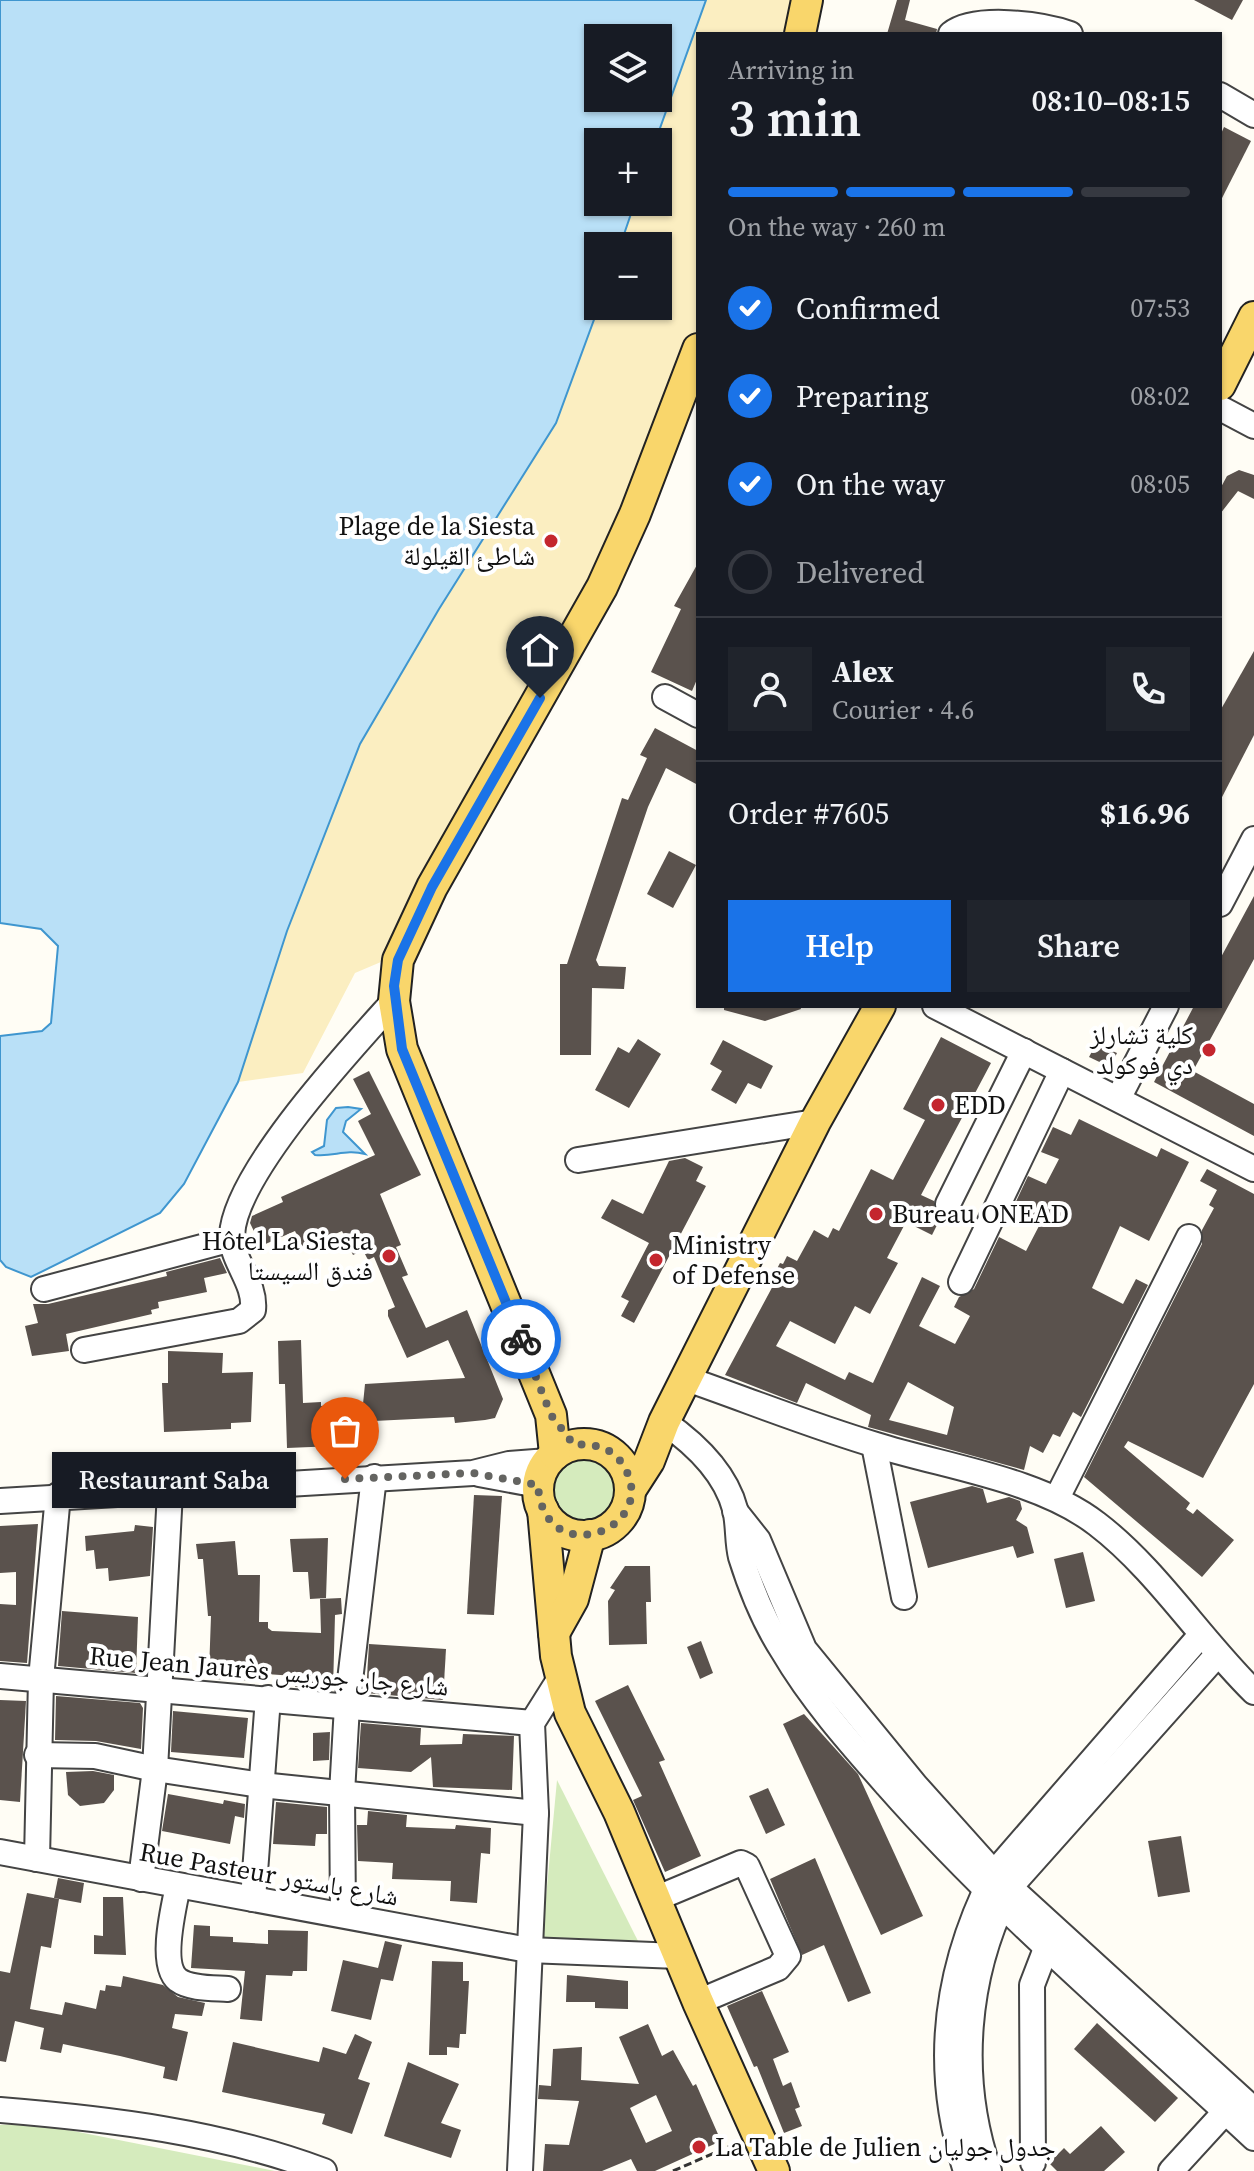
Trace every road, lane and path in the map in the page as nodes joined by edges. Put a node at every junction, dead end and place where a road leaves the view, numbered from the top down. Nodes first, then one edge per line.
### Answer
1 (807, 0) edge
2 (800, 32) edge
3 (953, 32) edge
4 (1064, 32) edge
5 (1222, 96) edge
6 (1254, 115) edge
7 (1254, 317) edge
8 (696, 354) edge
9 (1222, 381) edge
10 (1222, 409) edge
11 (1254, 426) edge
12 (665, 697) dead end
13 (696, 714) edge
14 (1254, 839) edge
15 (1222, 900) edge
16 (394, 1001) junction
17 (879, 1008) edge
18 (939, 1008) edge
19 (1165, 1008) edge
20 (1024, 1051) junction
21 (1062, 1071) junction
22 (1119, 1097) junction
23 (815, 1122) junction
24 (578, 1160) dead end
25 (1254, 1169) edge
26 (948, 1204) dead end
27 (1189, 1237) dead end
28 (232, 1239) junction
29 (961, 1282) dead end
30 (44, 1289) dead end
31 (84, 1350) dead end
32 (687, 1379) junction
33 (664, 1422) junction
34 (874, 1445) junction
35 (611, 1451) junction
36 (552, 1471) junction
37 (374, 1477) junction
38 (631, 1489) junction
39 (170, 1492) junction
40 (58, 1495) junction
41 (1057, 1498) junction
42 (0, 1501) edge
43 (590, 1535) junction
44 (904, 1597) dead end
45 (554, 1633) junction
46 (1200, 1636) junction
47 (1217, 1655) junction
48 (0, 1676) edge
49 (41, 1679) junction
50 (559, 1680) junction
51 (159, 1688) junction
52 (1254, 1692) edge
53 (268, 1698) junction
54 (347, 1706) junction
55 (532, 1723) junction
56 (37, 1755) junction
57 (155, 1769) junction
58 (261, 1785) junction
59 (342, 1793) junction
60 (536, 1813) junction
61 (0, 1852) edge
62 (37, 1859) junction
63 (141, 1879) junction
64 (178, 1886) junction
65 (998, 1888) junction
66 (253, 1899) junction
67 (655, 1899) junction
68 (343, 1915) junction
69 (1047, 1946) junction
70 (528, 1950) junction
71 (678, 1956) junction
72 (228, 1989) dead end
73 (698, 2002) junction
74 (0, 2110) edge
75 (1254, 2110) edge
76 (1226, 2111) junction
77 (757, 2134) junction
78 (1254, 2138) edge
79 (1033, 2163) dead end
80 (978, 2170) edge
81 (324, 2171) edge
82 (520, 2171) edge
83 (673, 2171) edge
84 (774, 2171) edge
85 (1171, 2171) edge

1 - 2 main road
3 - 4 street
5 - 6 street
7 - 9 main road
8 - 16 main road
10 - 11 street
12 - 13 street
14 - 15 street
16 - 28 street
16 - 36 main road
17 - 23 main road
18 - 20 street
19 - 22 street
20 - 21 street
20 - 26 street
21 - 22 street
21 - 29 street
22 - 25 street
23 - 24 street
23 - 32 main road
27 - 41 street
28 - 30 street
28 - 31 street
32 - 33 main road
32 - 34 street
33 - 35 main road
33 - 38 main road
33 - 65 street
34 - 41 street
34 - 44 street
35 - 36 main road
35 - 38 main road
36 - 37 street
36 - 43 main road
36 - 45 main road
37 - 39 street
37 - 54 street
38 - 43 main road
39 - 40 street
39 - 51 street
40 - 42 street
40 - 49 street
41 - 46 street
43 - 45 main road
45 - 50 main road
46 - 47 street
46 - 65 street
47 - 52 street
47 - 65 street
48 - 49 street, Rue Jean Jaurès شارع جان جوريس
49 - 51 street, Rue Jean Jaurès شارع جان جوريس
49 - 56 street
50 - 55 street
50 - 67 main road
51 - 53 street, Rue Jean Jaurès شارع جان جوريس
51 - 57 street
53 - 54 street, Rue Jean Jaurès شارع جان جوريس
53 - 58 street
54 - 55 street, Rue Jean Jaurès شارع جان جوريس
54 - 59 street
55 - 60 street
56 - 57 street
56 - 62 street
57 - 58 street
57 - 63 street
58 - 59 street
58 - 66 street
59 - 60 street
59 - 68 street
60 - 70 street
61 - 62 street, Rue Pasteur شارع باستور
62 - 63 street, Rue Pasteur شارع باستور
63 - 64 street, Rue Pasteur شارع باستور
64 - 66 street, Rue Pasteur شارع باستور
64 - 72 street
65 - 69 street
65 - 75 street
65 - 80 street
66 - 68 street, Rue Pasteur شارع باستور
67 - 71 main road
67 - 73 street
68 - 70 street, Rue Pasteur شارع باستور
69 - 76 street
69 - 79 street
70 - 71 street, Rue Pasteur شارع باستور
70 - 82 street
71 - 73 main road
73 - 77 main road
74 - 81 street
76 - 78 street
76 - 85 street
77 - 83 path
77 - 84 main road

